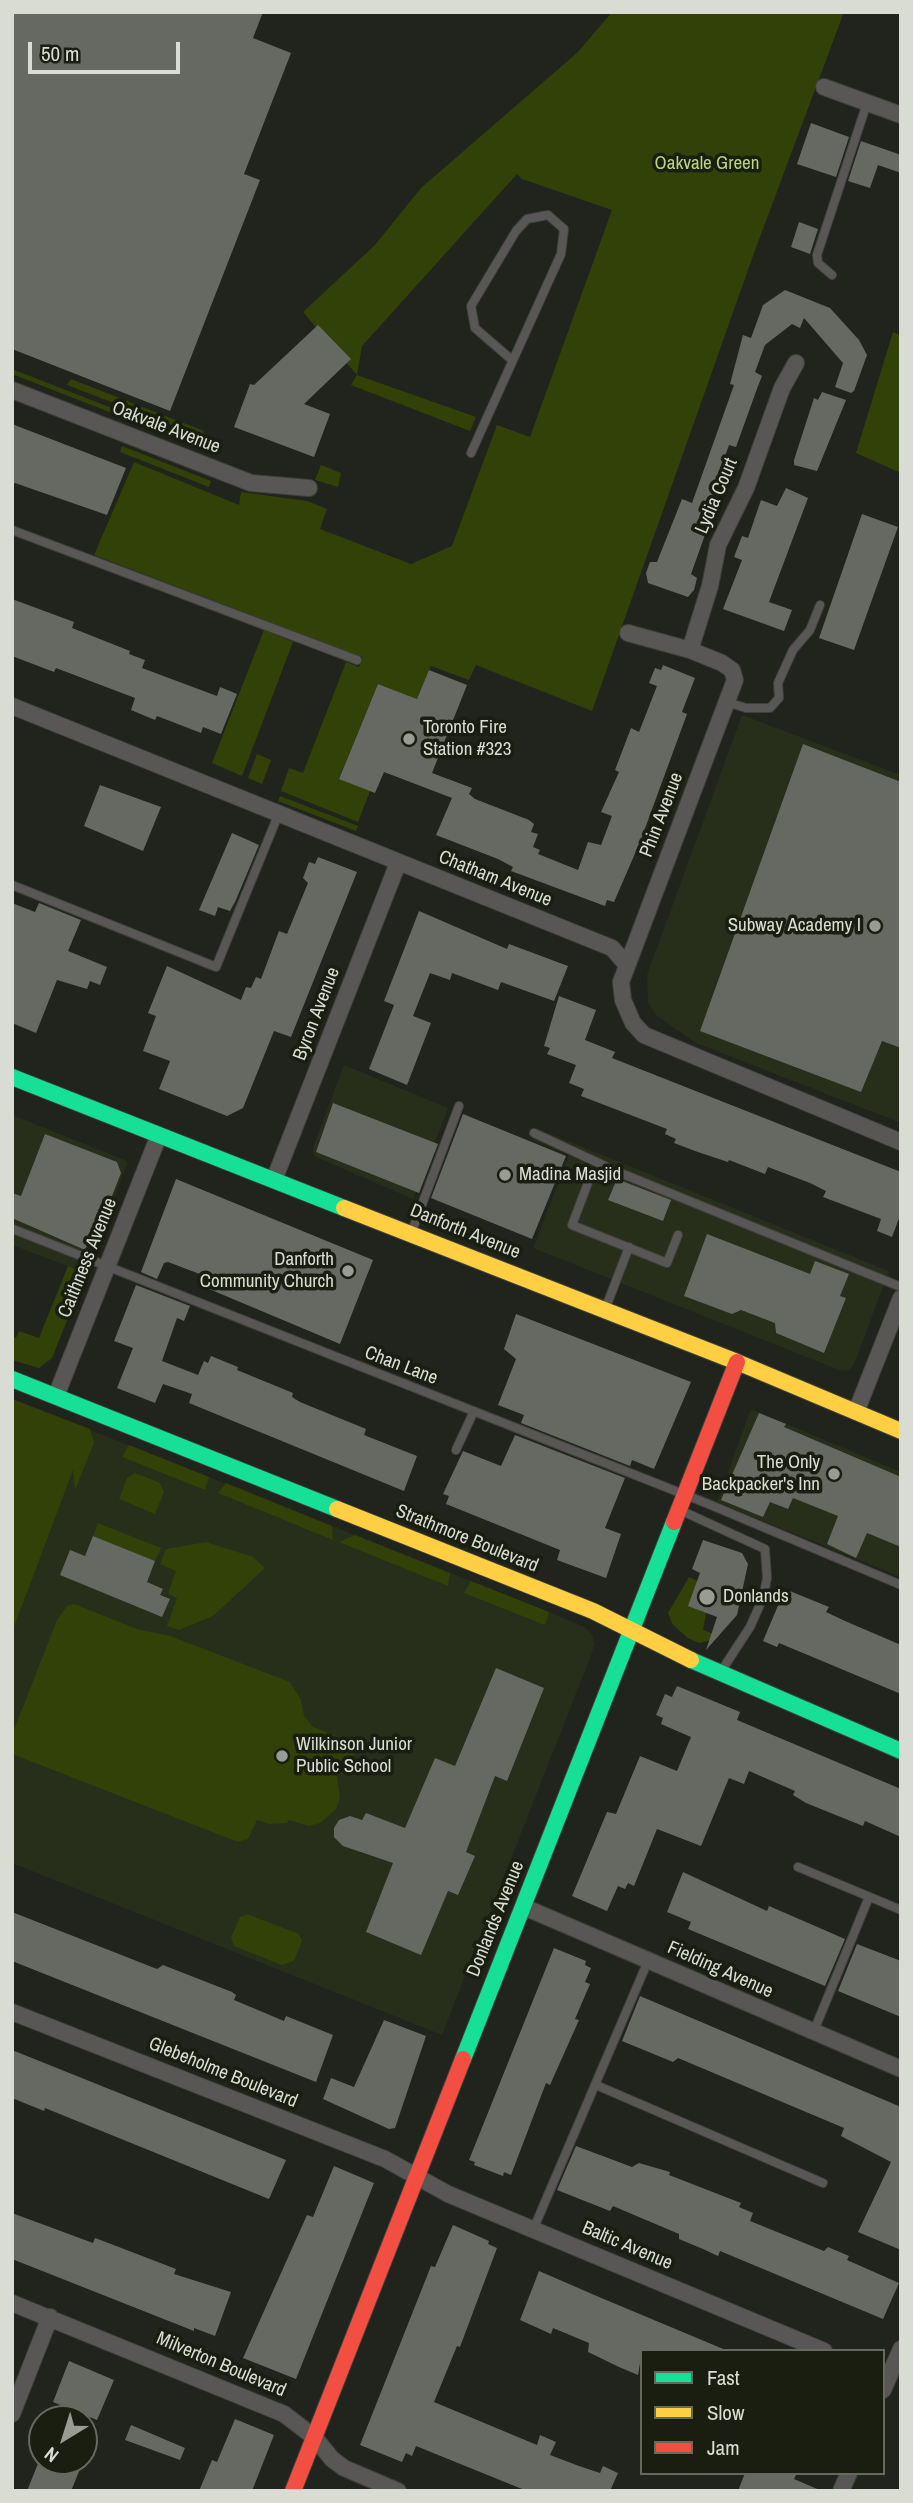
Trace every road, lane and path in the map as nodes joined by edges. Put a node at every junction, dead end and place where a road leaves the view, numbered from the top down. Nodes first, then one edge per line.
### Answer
1 (824, 87) dead end
2 (867, 103) junction
3 (901, 116) edge
4 (832, 275) dead end
5 (512, 360) junction
6 (796, 363) dead end
7 (12, 390) edge
8 (471, 453) dead end
9 (309, 488) dead end
10 (12, 530) edge
11 (820, 604) dead end
12 (628, 633) dead end
13 (690, 650) junction
14 (357, 660) dead end
15 (727, 702) junction
16 (12, 706) edge
17 (279, 813) junction
18 (398, 863) junction
19 (12, 885) edge
20 (627, 965) junction
21 (12, 1077) edge
22 (459, 1106) dead end
23 (534, 1133) dead end
24 (159, 1135) junction
25 (901, 1142) edge
26 (274, 1180) junction
27 (589, 1180) dead end
28 (13, 1229) edge
29 (411, 1234) junction
30 (678, 1235) dead end
31 (629, 1247) junction
32 (107, 1268) junction
33 (901, 1287) edge
34 (901, 1298) edge
35 (605, 1310) junction
36 (737, 1362) junction
37 (12, 1379) edge
38 (56, 1396) junction
39 (474, 1411) junction
40 (856, 1412) junction
41 (901, 1431) edge
42 (456, 1450) dead end
43 (680, 1502) junction
44 (901, 1585) edge
45 (630, 1632) junction
46 (720, 1673) junction
47 (901, 1751) edge
48 (798, 1867) dead end
49 (869, 1896) junction
50 (524, 1907) junction
51 (901, 1910) edge
52 (648, 1961) junction
53 (12, 2012) edge
54 (813, 2033) junction
55 (901, 2069) edge
56 (596, 2085) junction
57 (416, 2177) junction
58 (823, 2183) dead end
59 (533, 2230) junction
60 (12, 2302) edge
61 (50, 2317) junction
62 (901, 2348) edge
63 (819, 2349) edge
64 (885, 2381) edge
65 (12, 2414) edge
66 (314, 2437) junction
67 (848, 2475) edge
68 (293, 2491) edge
69 (398, 2491) edge
70 (841, 2491) edge

1 - 2 street
2 - 3 street
2 - 4 lane
5 - 5 lane
5 - 8 lane
6 - 13 street, Lydia Court
7 - 9 street, Oakvale Avenue
10 - 14 lane
11 - 15 lane
12 - 13 street
13 - 15 street, Phin Avenue
15 - 20 street, Phin Avenue
16 - 17 street, Chatham Avenue
17 - 18 street, Chatham Avenue
17 - 19 lane
18 - 20 street, Chatham Avenue
18 - 26 street, Byron Avenue
20 - 25 street
21 - 24 street, Danforth Avenue
22 - 29 lane
23 - 33 lane
24 - 26 street, Danforth Avenue
24 - 32 street, Caithness Avenue
26 - 29 street, Danforth Avenue
27 - 31 lane
28 - 32 lane, Chan Lane
29 - 35 street, Danforth Avenue
30 - 31 lane
31 - 35 lane
32 - 38 street, Caithness Avenue
32 - 39 lane, Chan Lane
34 - 40 street
35 - 36 street, Danforth Avenue
36 - 40 street, Danforth Avenue
36 - 43 street, Donlands Avenue
37 - 38 street, Strathmore Boulevard
38 - 45 street, Strathmore Boulevard
39 - 42 lane
39 - 43 lane, Chan Lane
40 - 41 street, Danforth Avenue
43 - 44 lane
43 - 45 street, Donlands Avenue
43 - 46 lane
45 - 46 street, Strathmore Boulevard
45 - 50 street, Donlands Avenue
46 - 47 street, Strathmore Boulevard
48 - 49 lane
49 - 51 lane
49 - 54 lane
50 - 52 street, Fielding Avenue
50 - 57 street, Donlands Avenue
52 - 54 street, Fielding Avenue
52 - 56 lane
53 - 57 street, Glebeholme Boulevard
54 - 55 street, Fielding Avenue
56 - 58 lane
56 - 59 lane
57 - 59 street, Baltic Avenue
57 - 66 street, Donlands Avenue
59 - 63 street, Baltic Avenue
60 - 61 street, Milverton Boulevard
61 - 65 street
61 - 66 street, Milverton Boulevard
62 - 64 street
66 - 68 street, Donlands Avenue
66 - 69 street, Milverton Boulevard
67 - 70 street

